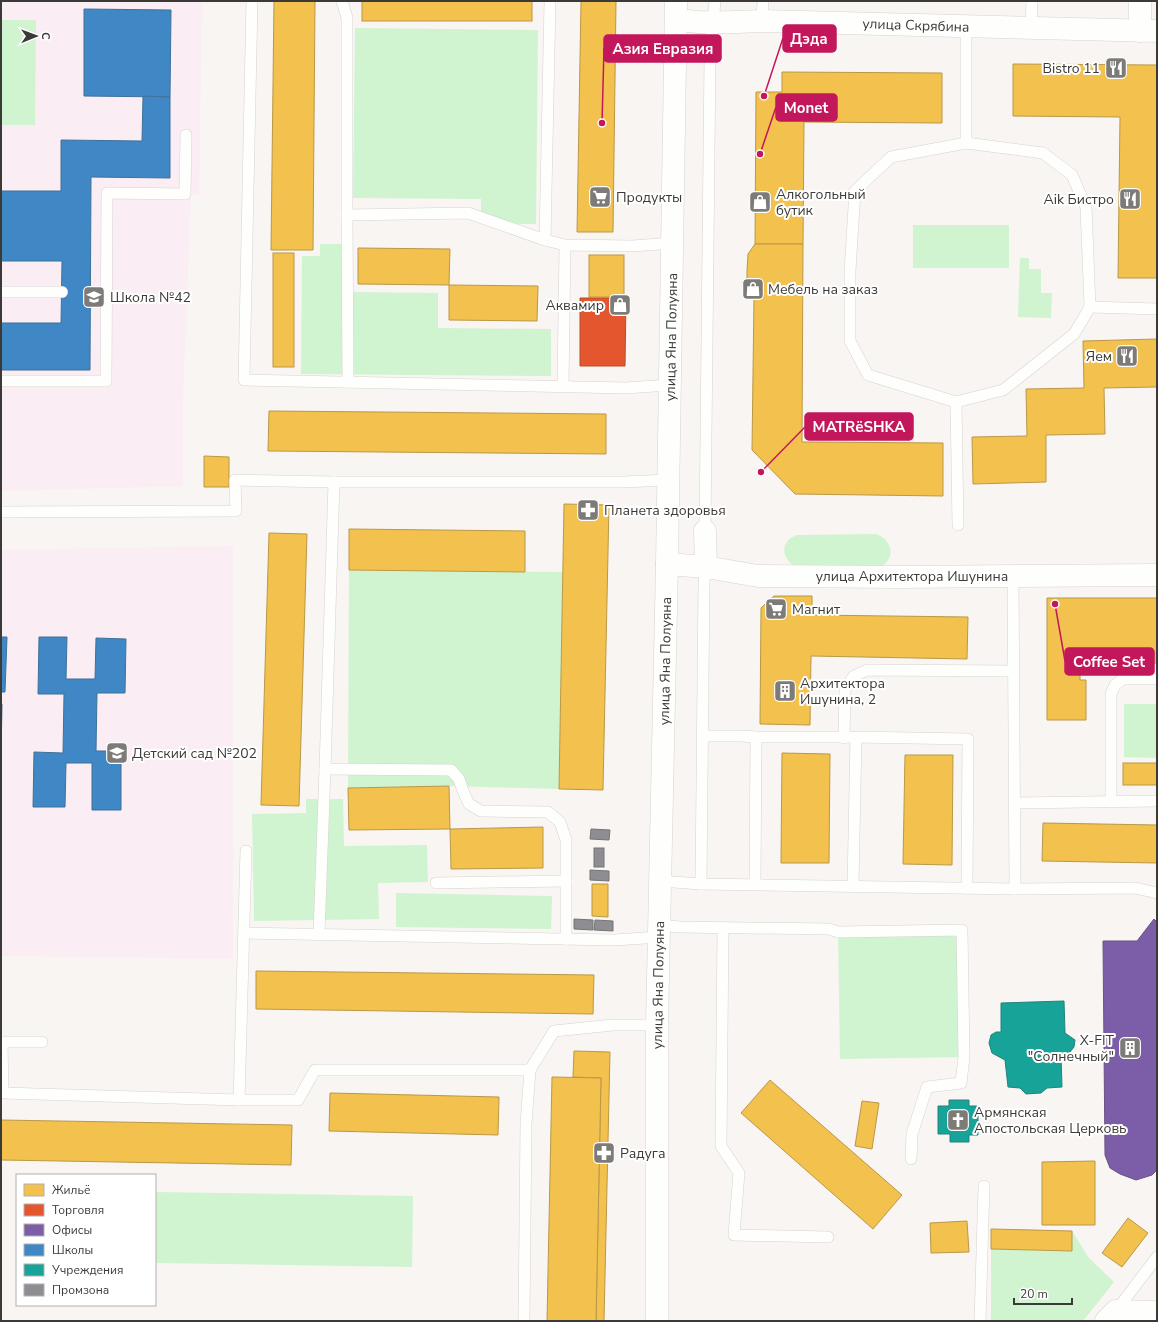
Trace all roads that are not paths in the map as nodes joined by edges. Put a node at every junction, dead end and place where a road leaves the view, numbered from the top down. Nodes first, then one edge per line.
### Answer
1 (252, 1) edge
2 (342, 1) edge
3 (550, 1) edge
4 (1032, 1) edge
5 (1140, 1) edge
6 (676, 9) edge
7 (714, 11) edge
8 (763, 11) edge
9 (966, 27) junction
10 (1031, 28) junction
11 (1148, 31) edge
12 (186, 135) dead end
13 (966, 143) junction
14 (346, 215) junction
15 (545, 240) junction
16 (673, 243) junction
17 (565, 245) junction
18 (1, 292) edge
19 (62, 292) dead end
20 (90, 292) dead end
21 (106, 292) junction
22 (1090, 307) junction
23 (1157, 309) edge
24 (1, 381) edge
25 (348, 382) junction
26 (670, 385) junction
27 (563, 386) junction
28 (956, 402) junction
29 (668, 480) junction
30 (334, 482) junction
31 (1, 512) edge
32 (958, 526) dead end
33 (705, 531) joint
34 (667, 564) junction
35 (706, 567) junction
36 (1012, 575) junction
37 (1157, 575) edge
38 (1013, 671) junction
39 (1157, 679) edge
40 (703, 736) junction
41 (756, 737) junction
42 (856, 737) junction
43 (844, 738) junction
44 (325, 769) junction
45 (1157, 801) edge
46 (1111, 802) junction
47 (1014, 803) junction
48 (246, 851) dead end
49 (566, 881) junction
50 (660, 882) junction
51 (436, 883) dead end
52 (701, 884) junction
53 (755, 884) junction
54 (853, 886) junction
55 (967, 888) junction
56 (1015, 889) junction
57 (1157, 893) edge
58 (723, 928) junction
59 (659, 931) junction
60 (244, 933) junction
61 (319, 934) junction
62 (566, 939) junction
63 (657, 1025) junction
64 (2, 1042) edge
65 (42, 1042) dead end
66 (530, 1070) junction
67 (2, 1093) edge
68 (239, 1100) junction
69 (911, 1159) dead end
70 (984, 1186) dead end
71 (828, 1237) dead end
72 (1157, 1257) edge
73 (1157, 1312) edge
74 (1111, 1316) edge
75 (524, 1321) edge
76 (657, 1321) edge
77 (980, 1321) edge

1 - 25 lane
2 - 14 lane
3 - 15 lane
4 - 10 lane
5 - 11 street
6 - 7 street, улица Скрябина
6 - 16 street, улица Яна Полуяна
7 - 8 street, улица Скрябина
7 - 33 lane
8 - 9 street, улица Скрябина
9 - 10 street, улица Скрябина
9 - 13 lane
10 - 11 street, улица Скрябина
12 - 21 lane
13 - 22 lane
13 - 28 lane
14 - 15 lane
14 - 25 lane
15 - 17 lane
16 - 17 lane
16 - 26 street, улица Яна Полуяна
17 - 27 lane
18 - 19 lane
20 - 21 lane
21 - 24 lane
22 - 23 lane
22 - 28 lane
25 - 27 lane
26 - 27 lane
26 - 29 street, улица Яна Полуяна
28 - 32 lane
29 - 30 lane
29 - 34 street, улица Яна Полуяна
30 - 31 lane
30 - 44 lane
33 - 35 street
34 - 35 street, улица Архитектора Ишунина
34 - 50 street, улица Яна Полуяна
35 - 36 street, улица Архитектора Ишунина
35 - 40 lane
36 - 37 street, улица Архитектора Ишунина
36 - 38 lane
38 - 43 lane
38 - 47 lane
39 - 46 lane
40 - 41 lane
40 - 52 lane
41 - 43 lane
41 - 53 lane
42 - 43 lane
42 - 54 lane
42 - 55 lane
44 - 49 lane
44 - 61 lane
45 - 46 lane
46 - 47 lane
47 - 56 lane
48 - 60 lane
49 - 51 lane
49 - 62 lane
50 - 52 lane
50 - 59 street, улица Яна Полуяна
52 - 53 lane
53 - 54 lane
54 - 55 lane
55 - 56 lane
56 - 57 lane
58 - 59 lane
58 - 69 lane
58 - 71 lane
59 - 62 lane
59 - 63 street, улица Яна Полуяна
60 - 61 lane
60 - 68 lane
61 - 62 lane
63 - 66 lane
63 - 76 street, улица Яна Полуяна
64 - 65 lane
64 - 67 lane
66 - 68 lane
66 - 75 lane
67 - 68 lane
70 - 77 lane
72 - 74 lane
73 - 74 street

